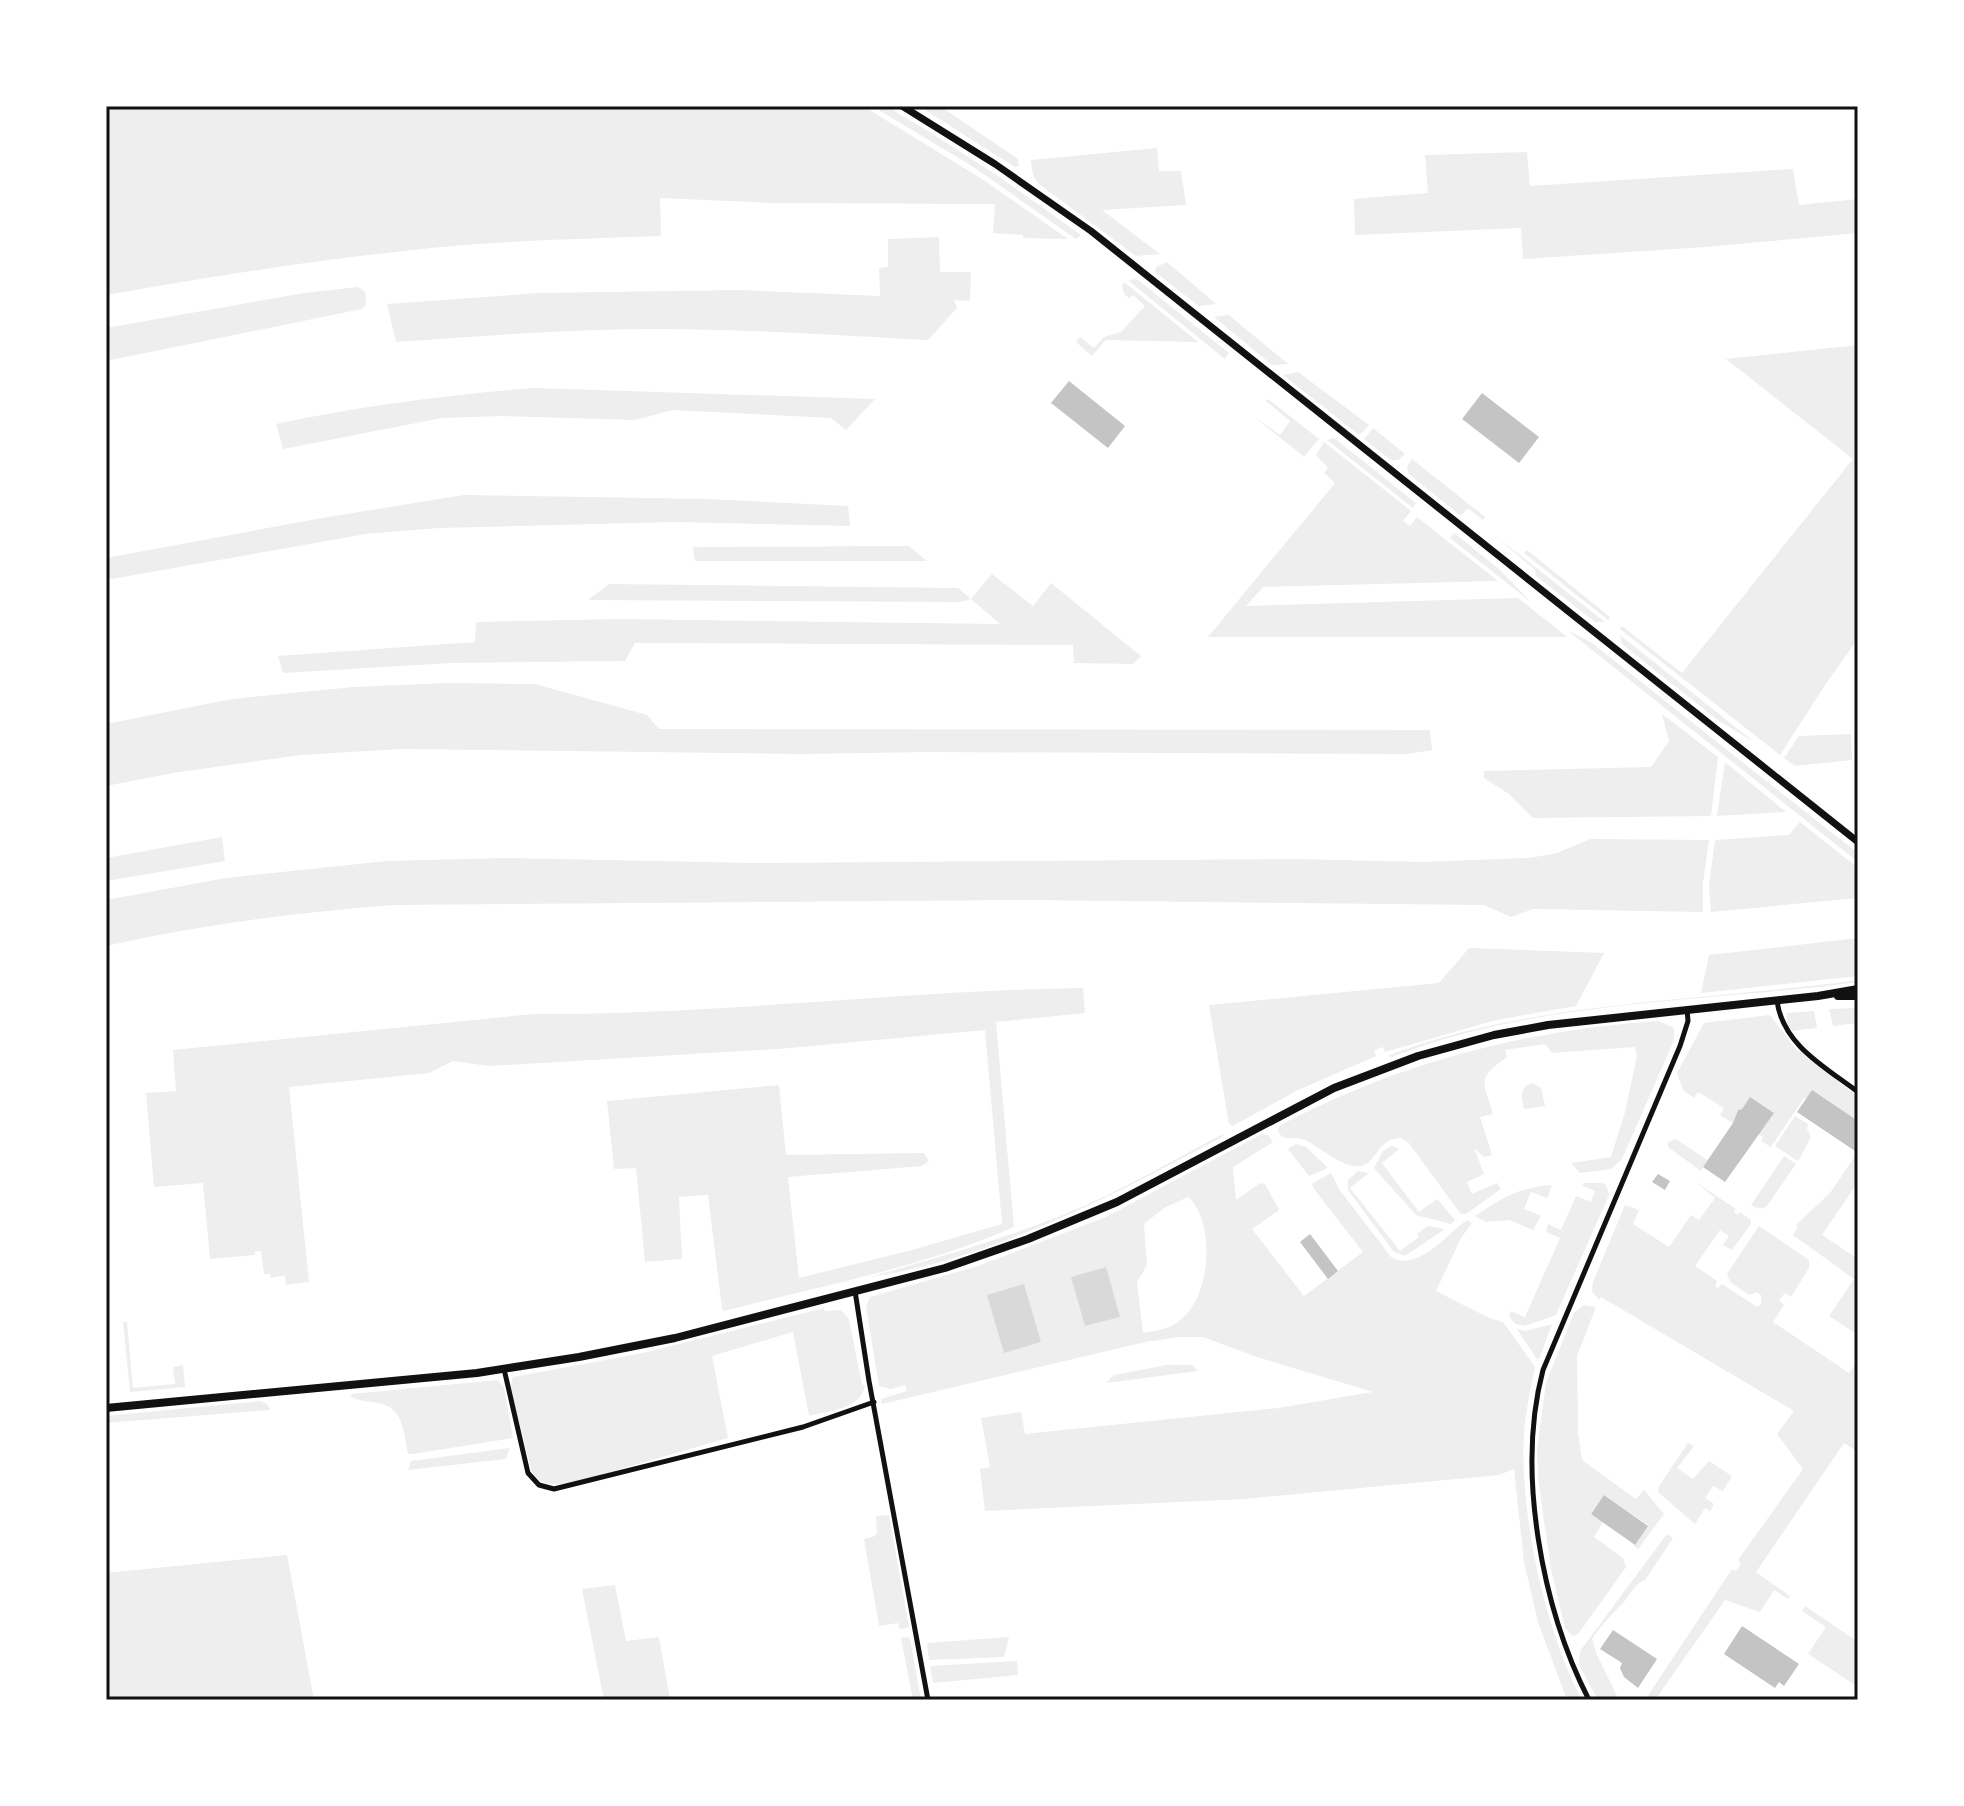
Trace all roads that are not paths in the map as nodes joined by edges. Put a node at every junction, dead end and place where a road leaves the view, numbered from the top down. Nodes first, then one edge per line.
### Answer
1 (902, 106) edge
2 (1858, 842) edge
3 (1858, 989) edge
4 (1818, 996) junction
5 (1858, 996) edge
6 (1776, 1000) junction
7 (1687, 1009) junction
8 (1858, 1092) edge
9 (855, 1290) junction
10 (504, 1369) junction
11 (874, 1402) junction
12 (106, 1408) edge
13 (928, 1700) edge
14 (1589, 1700) edge

1 - 2 street
3 - 4 main road
4 - 5 main road
4 - 6 main road
6 - 7 main road
6 - 8 street
7 - 9 main road
7 - 14 street
9 - 10 main road
9 - 11 street
10 - 11 street
10 - 12 main road
11 - 13 street

